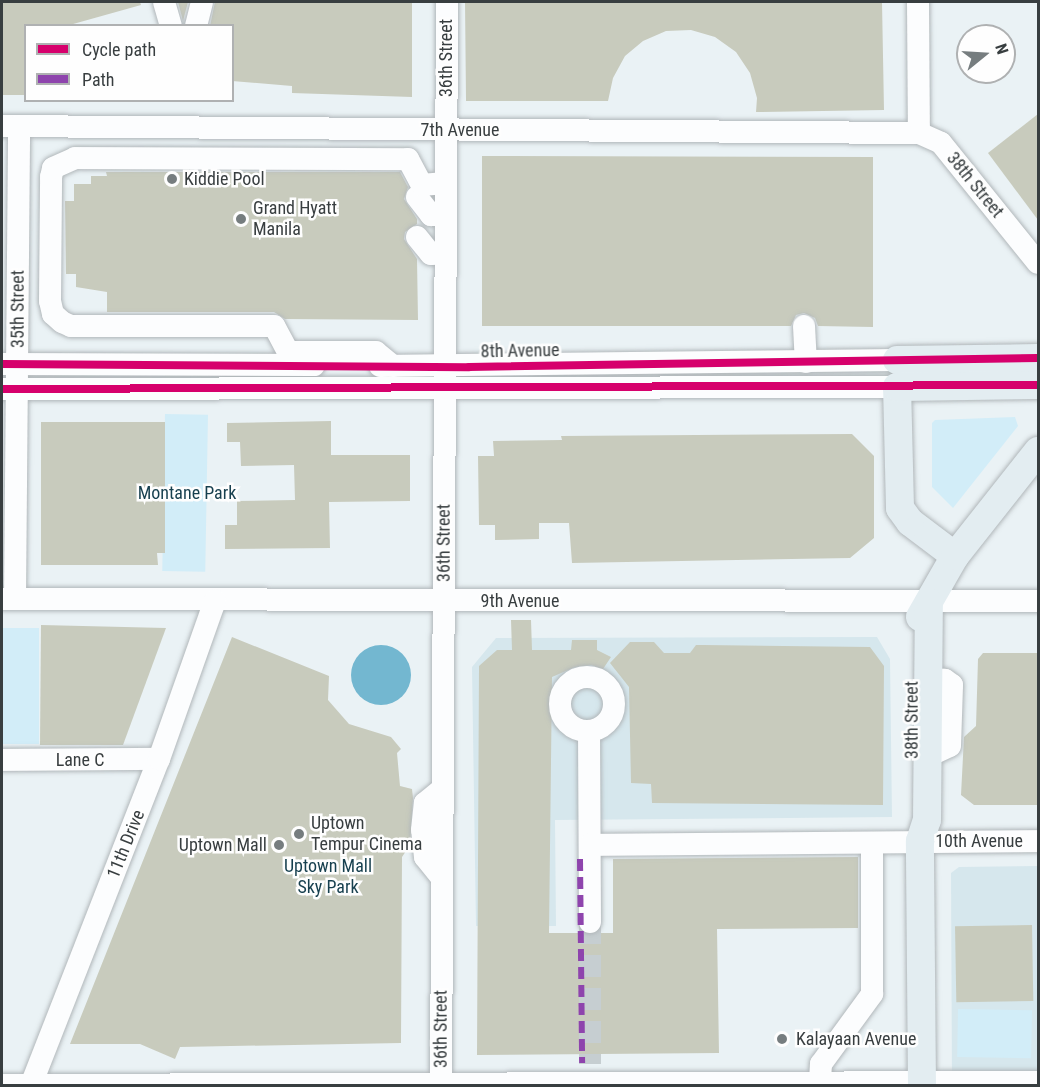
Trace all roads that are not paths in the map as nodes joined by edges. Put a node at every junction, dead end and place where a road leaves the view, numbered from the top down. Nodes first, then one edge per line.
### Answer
1 (164, 2) edge
2 (202, 2) edge
3 (447, 2) edge
4 (918, 2) edge
5 (170, 24) edge
6 (196, 24) edge
7 (10, 126) edge
8 (446, 129) junction
9 (919, 133) junction
10 (445, 183) junction
11 (19, 188) junction
12 (417, 197) dead end
13 (52, 203) junction
14 (445, 215) junction
15 (417, 237) dead end
16 (445, 253) junction
17 (1038, 263) edge
18 (52, 279) junction
19 (18, 295) junction
20 (135, 326) junction
21 (804, 326) dead end
22 (1038, 358) edge
23 (806, 362) junction
24 (10, 364) edge
25 (134, 365) junction
26 (393, 366) junction
27 (897, 373) junction
28 (444, 378) junction
29 (1038, 385) edge
30 (10, 389) edge
31 (1038, 451) edge
32 (955, 556) junction
33 (8, 599) edge
34 (215, 601) junction
35 (444, 601) junction
36 (929, 602) junction
37 (1038, 602) edge
38 (589, 731) dead end
39 (2, 759) edge
40 (159, 759) junction
41 (920, 841) junction
42 (1038, 841) edge
43 (590, 845) junction
44 (858, 848) junction
45 (590, 922) tunnel mouth
46 (189, 1072) dead end
47 (355, 1073) dead end
48 (242, 1078) edge
49 (820, 1082) junction
50 (1038, 1082) edge
51 (329, 1084) edge
52 (386, 1084) edge
53 (920, 1084) edge
54 (2, 1085) edge
55 (31, 1085) edge
56 (441, 1085) edge

1 - 5 street
2 - 6 street
3 - 8 street, 36th Street
4 - 9 street
7 - 8 street, 7th Avenue
7 - 11 street, 35th Street
8 - 9 street, 7th Avenue
8 - 10 street, 36th Street
9 - 17 street, 38th Street
10 - 13 street
10 - 14 street, 36th Street
11 - 13 street
11 - 19 street, 35th Street
12 - 14 street
13 - 18 street
14 - 16 street, 36th Street
15 - 16 street
16 - 28 street, 36th Street
18 - 19 street
18 - 20 street
19 - 24 street, 35th Street
20 - 25 street
20 - 26 street
21 - 23 street
22 - 27 main road, 8th Avenue
23 - 27 street, 8th Avenue
23 - 28 street, 8th Avenue
24 - 25 street, 8th Avenue
24 - 30 street, 35th Street
25 - 26 street, 8th Avenue
26 - 28 street, 8th Avenue
27 - 28 street, 8th Avenue
27 - 29 main road, 8th Avenue
27 - 32 main road
28 - 30 street, 8th Avenue
28 - 35 street, 36th Street
30 - 33 street, 35th Street
31 - 32 main road, 38th Street
32 - 36 main road, 38th Street
33 - 34 street, 9th Avenue
34 - 35 street, 9th Avenue
34 - 40 street, 11th Drive
35 - 36 street, 9th Avenue
35 - 56 street, 36th Street
36 - 37 street, 9th Avenue
36 - 41 main road, 38th Street
36 - 41 main road, 38th Street
38 - 43 street
39 - 40 street, Lane C
40 - 55 street, 11th Drive
41 - 42 street, 10th Avenue
41 - 44 street, 10th Avenue
41 - 53 main road, 38th Street
43 - 44 street, 10th Avenue
43 - 45 street
44 - 49 street
46 - 48 street
47 - 52 street
48 - 51 street
48 - 55 street
49 - 53 street
49 - 56 street
50 - 53 street
51 - 52 street
52 - 56 street
54 - 55 street

